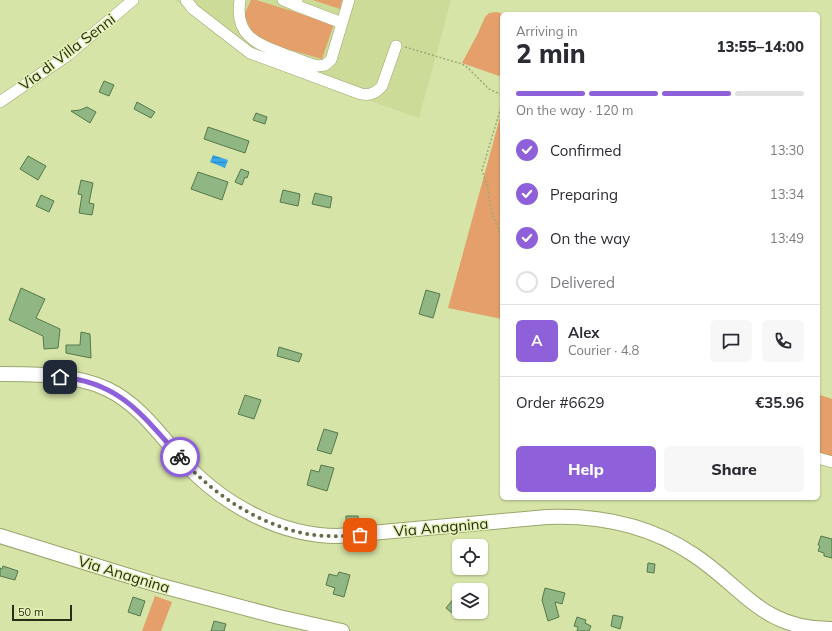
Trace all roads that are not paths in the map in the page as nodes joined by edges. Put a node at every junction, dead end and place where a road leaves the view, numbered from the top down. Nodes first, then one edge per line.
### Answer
1 (133, 0) edge
2 (186, 0) edge
3 (240, 0) edge
4 (283, 0) edge
5 (349, 0) edge
6 (296, 2) edge
7 (342, 23) junction
8 (396, 46) road end
9 (0, 102) edge
10 (0, 374) edge
11 (820, 459) edge
12 (832, 462) edge
13 (0, 536) edge
14 (832, 629) edge
15 (342, 631) edge

1 - 9 street, Via di Villa Senni
2 - 8 street
3 - 7 street
4 - 6 street
5 - 7 street
6 - 7 street
10 - 14 main road, Via Anagnina
11 - 12 street
13 - 15 main road, Via Anagnina

